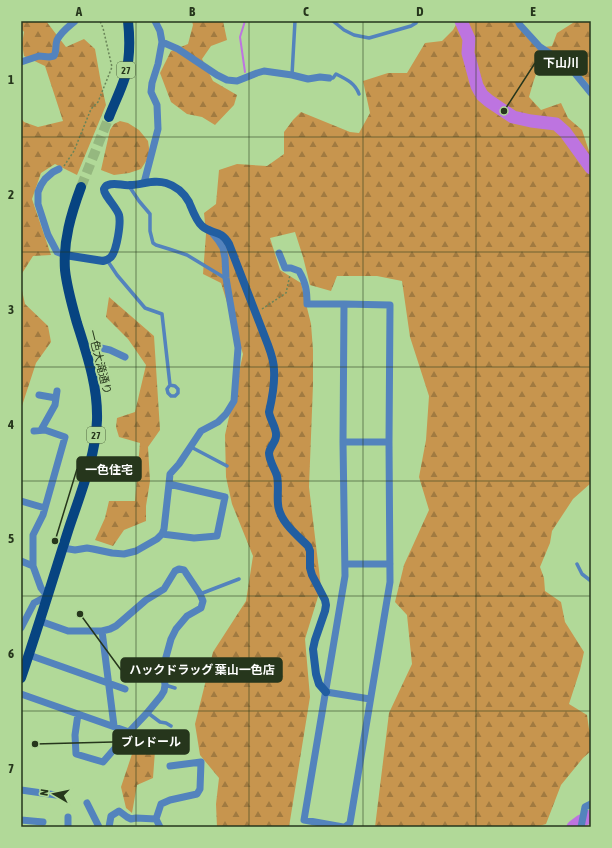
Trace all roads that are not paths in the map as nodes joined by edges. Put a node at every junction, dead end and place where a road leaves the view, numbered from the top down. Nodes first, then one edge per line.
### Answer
1 (75, 21) edge
2 (128, 21) edge
3 (155, 21) edge
4 (295, 21) edge
5 (333, 21) edge
6 (417, 21) edge
7 (518, 21) edge
8 (162, 42) junction
9 (21, 62) edge
10 (292, 75) junction
11 (329, 78) joint
12 (591, 93) edge
13 (359, 94) dead end
14 (109, 117) tunnel mouth
15 (59, 170) road end
16 (144, 183) junction
17 (128, 186) junction
18 (81, 187) tunnel mouth
19 (210, 230) junction
20 (279, 253) dead end
21 (65, 255) junction
22 (107, 260) junction
23 (226, 278) junction
24 (344, 304) junction
25 (85, 348) junction
26 (125, 357) dead end
27 (170, 385) dead end
28 (39, 395) dead end
29 (344, 442) junction
30 (389, 442) junction
31 (191, 447) junction
32 (227, 466) dead end
33 (168, 484) junction
34 (21, 502) edge
35 (45, 508) junction
36 (162, 534) junction
37 (63, 548) junction
38 (21, 560) edge
39 (346, 564) junction
40 (390, 564) junction
41 (577, 564) dead end
42 (33, 566) junction
43 (239, 579) dead end
44 (591, 581) edge
45 (200, 594) junction
46 (47, 596) junction
47 (40, 621) junction
48 (21, 628) edge
49 (102, 631) junction
50 (29, 655) junction
51 (165, 661) junction
52 (194, 669) dead end
53 (21, 678) edge
54 (109, 683) junction
55 (165, 685) junction
56 (175, 688) dead end
57 (125, 689) dead end
58 (326, 692) junction
59 (21, 694) edge
60 (370, 699) junction
61 (147, 713) junction
62 (78, 714) junction
63 (114, 726) junction
64 (171, 726) dead end
65 (129, 732) junction
66 (170, 766) dead end
67 (21, 790) edge
68 (56, 795) dead end
69 (88, 803) dead end
70 (591, 804) edge
71 (68, 817) dead end
72 (156, 819) junction
73 (21, 820) edge
74 (43, 822) dead end
75 (303, 824) edge
76 (68, 827) edge
77 (99, 827) edge
78 (109, 827) edge
79 (160, 827) edge
80 (344, 827) edge
81 (581, 827) edge

1 - 9 street
2 - 14 main road, 27
3 - 8 street
4 - 10 lane
5 - 6 lane
7 - 12 street
8 - 10 street
8 - 16 street
10 - 11 street
11 - 13 lane
15 - 21 street
16 - 17 street
16 - 19 street
17 - 22 street
17 - 23 lane
18 - 21 main road, 一色大滝通り / 27
19 - 23 street
19 - 58 street
20 - 24 street
21 - 22 street
21 - 25 main road, 一色大滝通り / 27
22 - 27 lane
23 - 31 street
24 - 29 street
24 - 30 street
25 - 26 street
25 - 37 main road, 一色大滝通り / 27
28 - 35 street
29 - 30 street
29 - 39 street
30 - 40 street
31 - 32 lane
31 - 33 street
33 - 36 street
33 - 36 street
34 - 35 street
35 - 42 street
36 - 37 street
37 - 46 main road, 一色大滝通り / 27
38 - 42 street
39 - 40 street
39 - 58 street
40 - 60 street
41 - 44 lane
42 - 46 street
43 - 45 lane
45 - 49 street
45 - 51 street
46 - 47 main road, 一色大滝通り / 27
46 - 48 street
47 - 49 street
47 - 50 main road, 一色大滝通り / 27
49 - 54 street
50 - 53 main road, 一色大滝通り / 27
50 - 54 street
51 - 52 street
51 - 55 street
54 - 57 street
54 - 63 street
55 - 56 lane
55 - 61 street
58 - 60 street
58 - 75 street
59 - 62 street
60 - 80 street
61 - 64 lane
61 - 65 street
62 - 63 street
62 - 65 street
63 - 65 street
66 - 72 street
67 - 68 street
69 - 77 street
70 - 81 street
71 - 76 street
72 - 78 street
72 - 79 street
73 - 74 street
75 - 80 street

